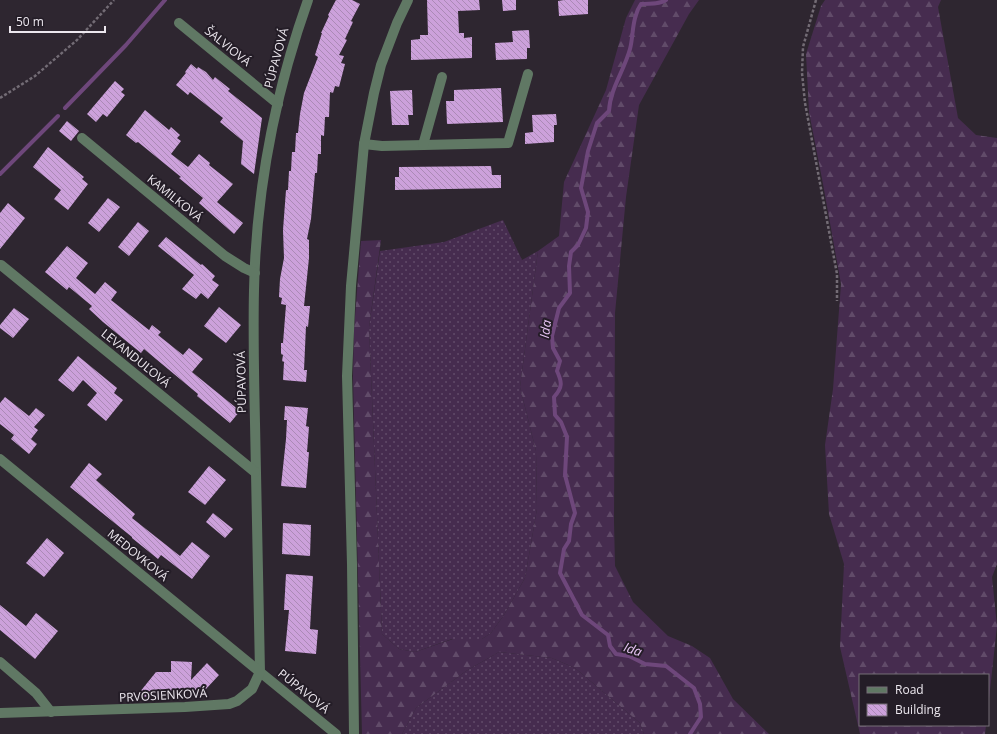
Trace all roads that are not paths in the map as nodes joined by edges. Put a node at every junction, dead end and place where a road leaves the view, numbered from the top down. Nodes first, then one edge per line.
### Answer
1 (308, 0) edge
2 (408, 0) edge
3 (179, 23) dead end
4 (528, 74) dead end
5 (442, 77) dead end
6 (278, 104) junction
7 (82, 138) dead end
8 (364, 144) junction
9 (423, 145) junction
10 (1, 265) edge
11 (254, 273) junction
12 (0, 458) edge
13 (255, 472) junction
14 (0, 662) edge
15 (260, 672) junction
16 (50, 712) junction
17 (0, 713) edge
18 (336, 734) edge
19 (354, 734) edge

1 - 6 street, PÚPAVOVÁ
2 - 8 street
3 - 6 street, ŠALVIOVÁ
4 - 9 street
5 - 9 street
6 - 11 street, PÚPAVOVÁ
7 - 11 street, KAMILKOVÁ
8 - 9 street
8 - 19 street
10 - 13 street, LEVANDUĽOVÁ
11 - 13 street, PÚPAVOVÁ
12 - 15 street, MEDOVKOVÁ
13 - 15 street, PÚPAVOVÁ
14 - 16 street
15 - 16 street, PRVOSIENKOVÁ
15 - 18 street, PÚPAVOVÁ
16 - 17 street, PRVOSIENKOVÁ

